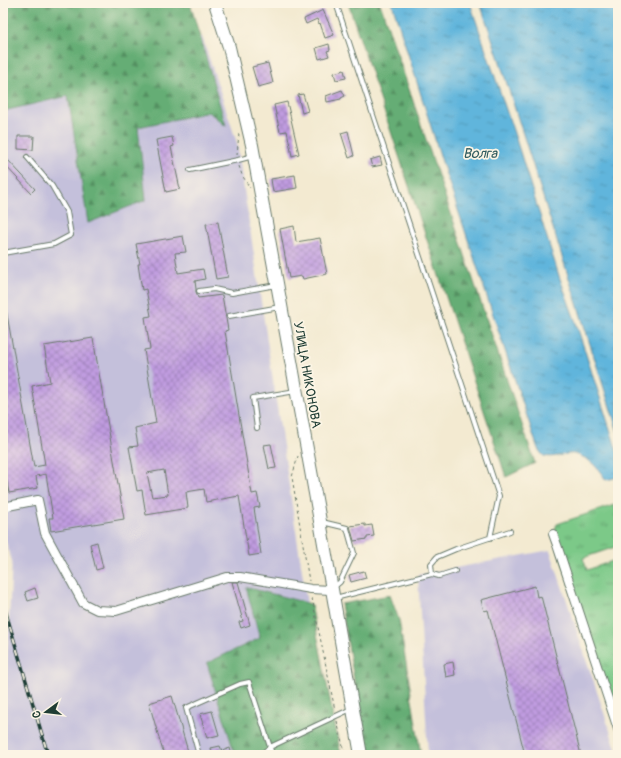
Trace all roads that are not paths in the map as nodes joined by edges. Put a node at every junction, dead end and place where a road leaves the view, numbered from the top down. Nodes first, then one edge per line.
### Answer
1 (215, 3) edge
2 (336, 3) edge
3 (254, 156) junction
4 (27, 157) dead end
5 (190, 170) dead end
6 (3, 253) edge
7 (277, 284) junction
8 (199, 291) dead end
9 (281, 306) junction
10 (229, 316) dead end
11 (296, 391) junction
12 (257, 428) dead end
13 (3, 504) edge
14 (320, 521) junction
15 (510, 531) dead end
16 (553, 534) dead end
17 (490, 538) junction
18 (455, 571) dead end
19 (432, 574) junction
20 (332, 594) junction
21 (352, 709) junction
22 (618, 729) edge
23 (270, 747) junction
24 (199, 755) edge
25 (260, 755) edge
26 (272, 755) edge
27 (361, 755) edge

1 - 3 main road, УЛИЦА НИКОНОВА
2 - 17 lane
3 - 5 lane
3 - 7 main road, УЛИЦА НИКОНОВА
4 - 6 lane
7 - 8 lane
7 - 9 main road, УЛИЦА НИКОНОВА
9 - 10 lane
9 - 11 main road, УЛИЦА НИКОНОВА
11 - 12 lane
11 - 14 main road, УЛИЦА НИКОНОВА
13 - 20 street
14 - 20 main road, УЛИЦА НИКОНОВА
14 - 20 lane
15 - 17 lane
16 - 22 street
17 - 19 lane
18 - 19 lane
19 - 20 lane
20 - 21 main road, УЛИЦА НИКОНОВА
21 - 23 lane
21 - 27 main road, УЛИЦА НИКОНОВА
23 - 24 lane
23 - 25 lane
23 - 26 lane

